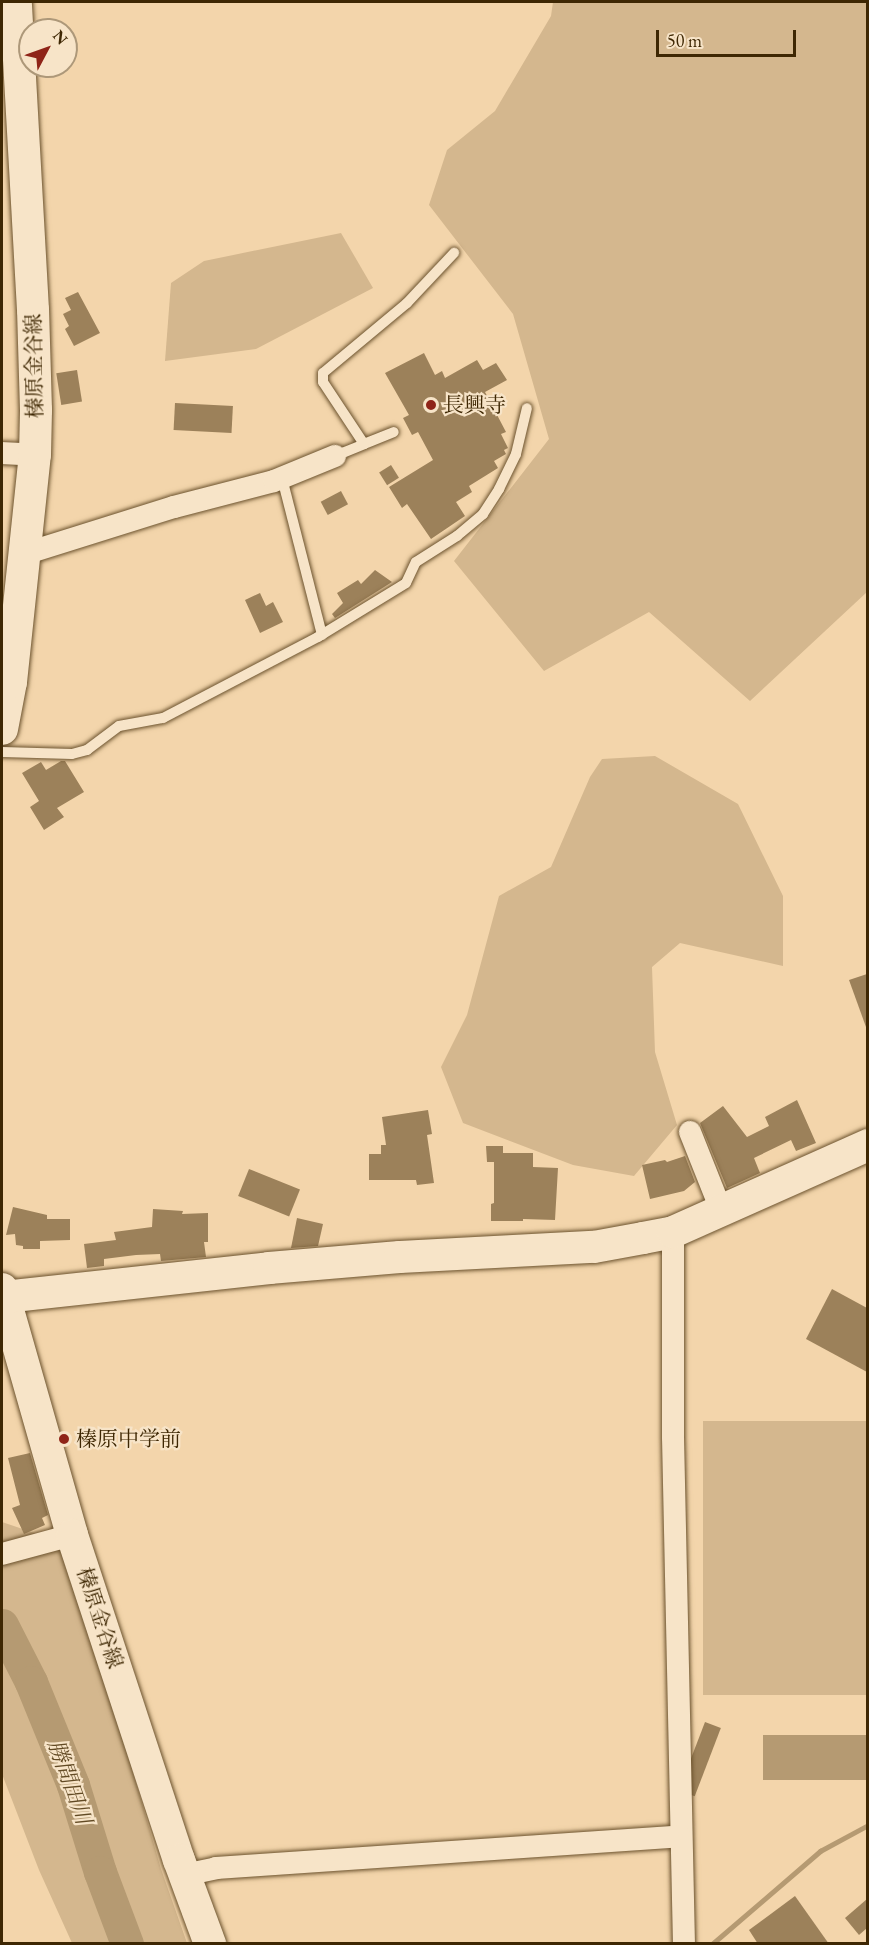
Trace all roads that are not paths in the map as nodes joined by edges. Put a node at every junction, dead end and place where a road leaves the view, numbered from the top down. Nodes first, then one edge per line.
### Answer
1 (16, 2) edge
2 (454, 253) dead end
3 (527, 408) dead end
4 (394, 432) dead end
5 (364, 444) junction
6 (2, 453) edge
7 (35, 455) junction
8 (334, 456) joint
9 (282, 478) junction
10 (24, 554) junction
11 (322, 635) junction
12 (2, 729) edge
13 (2, 752) edge
14 (690, 1132) dead end
15 (867, 1145) edge
16 (721, 1210) junction
17 (673, 1232) junction
18 (3, 1293) edge
19 (72, 1535) junction
20 (5, 1553) edge
21 (680, 1836) junction
22 (184, 1875) junction
23 (210, 1944) edge
24 (684, 1944) edge

1 - 7 main road, 榛原金谷線
2 - 5 lane
3 - 11 lane
4 - 5 lane
5 - 8 lane
6 - 7 street
7 - 10 main road, 榛原金谷線
8 - 9 street
9 - 10 street
9 - 11 lane
10 - 12 main road, 榛原金谷線
11 - 13 lane
14 - 16 street
15 - 16 main road
16 - 17 main road
17 - 18 main road
17 - 21 street
18 - 19 main road, 榛原金谷線
19 - 20 street
19 - 22 main road, 榛原金谷線
21 - 22 street
21 - 24 street
22 - 23 main road, 榛原金谷線

